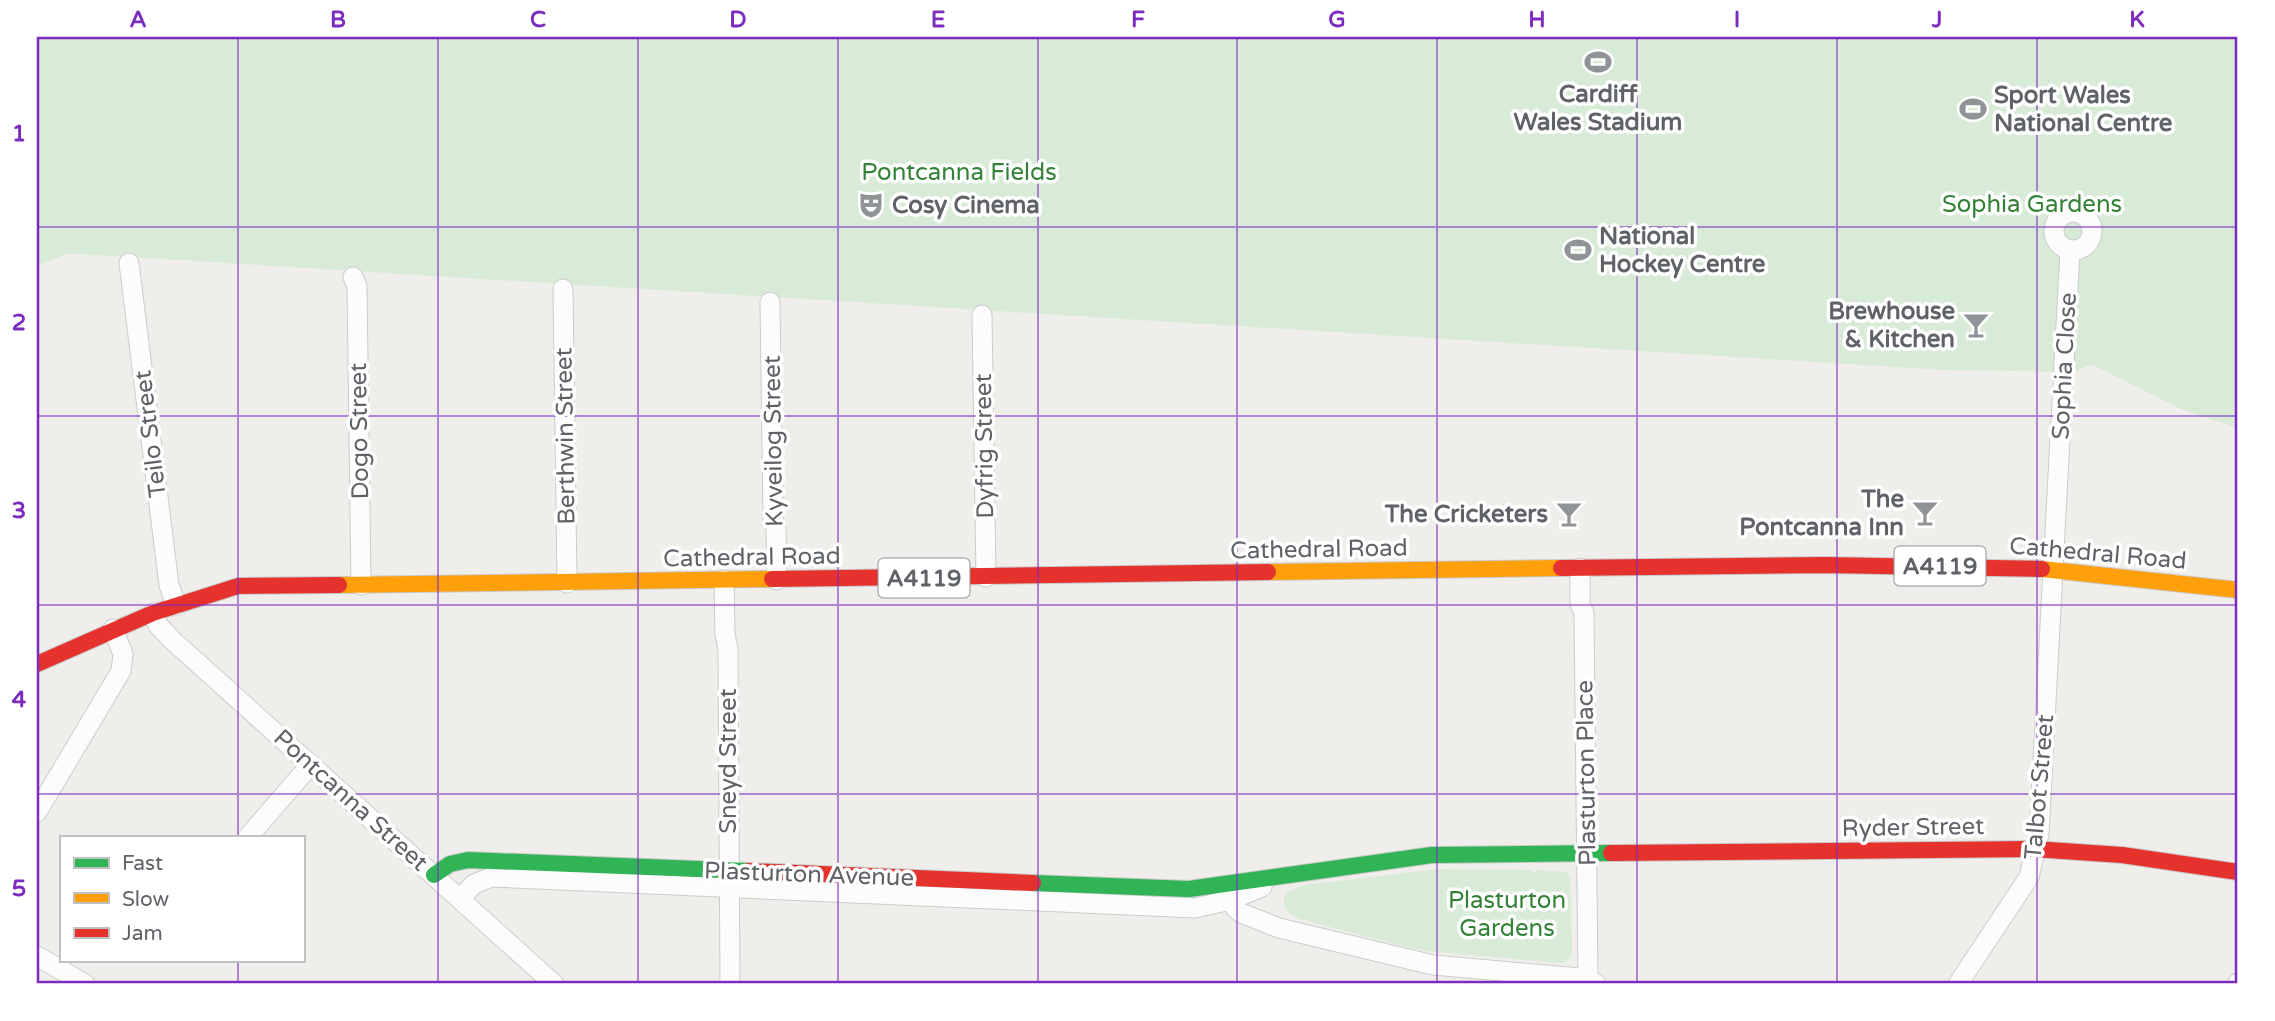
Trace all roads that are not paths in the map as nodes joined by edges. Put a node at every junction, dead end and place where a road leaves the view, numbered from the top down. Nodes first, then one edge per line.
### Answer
1 (2070, 250) junction
2 (129, 263) dead end
3 (353, 277) dead end
4 (563, 289) dead end
5 (770, 302) dead end
6 (982, 315) dead end
7 (1580, 568) junction
8 (2054, 569) junction
9 (986, 577) junction
10 (724, 580) junction
11 (777, 580) junction
12 (568, 583) junction
13 (361, 585) junction
14 (2238, 590) edge
15 (176, 605) junction
16 (153, 613) junction
17 (113, 629) junction
18 (37, 664) edge
19 (311, 764) junction
20 (37, 812) edge
21 (249, 836) edge
22 (2004, 848) junction
23 (2036, 848) junction
24 (1587, 854) junction
25 (2238, 872) edge
26 (433, 875) junction
27 (1285, 877) joint
28 (729, 879) junction
29 (2025, 886) junction
30 (1227, 892) junction
31 (460, 899) junction
32 (37, 956) edge
33 (1592, 982) edge
34 (85, 984) edge
35 (554, 984) edge
36 (730, 984) edge
37 (1958, 984) edge

1 - 1 street
1 - 8 street, Sophia Close
2 - 15 street, Teilo Street
3 - 13 street, Dogo Street
4 - 12 street, Berthwin Street
5 - 11 street, Kyveilog Street
6 - 9 street, Dyfrig Street
7 - 8 main road, Cathedral Road / A4119
7 - 9 main road, Cathedral Road / A4119
7 - 24 street, Plasturton Place
8 - 14 main road, Cathedral Road / A4119
8 - 23 street, Talbot Street
9 - 11 main road, Cathedral Road / A4119
10 - 11 main road, Cathedral Road / A4119
10 - 12 main road, Cathedral Road / A4119
10 - 28 street, Sneyd Street
12 - 13 main road, Cathedral Road / A4119
13 - 15 main road, Cathedral Road / A4119
15 - 16 main road, Cathedral Road / A4119
16 - 17 main road, Cathedral Road / A4119
16 - 19 street, Pontcanna Street
17 - 18 main road, Cathedral Road / A4119
17 - 20 street
19 - 21 street
19 - 26 street, Pontcanna Street
22 - 23 main road, Ryder Street
22 - 24 main road, Ryder Street
22 - 29 street
23 - 25 main road, Ryder Street
23 - 29 street, Talbot Street
24 - 27 main road
24 - 33 street, Plasturton Place
26 - 28 main road, Plasturton Avenue
26 - 31 street, Pontcanna Street
27 - 30 street
28 - 30 street, Plasturton Avenue
28 - 31 street, Plasturton Avenue
28 - 36 street, Sneyd Street
29 - 37 street, Talbot Street
30 - 33 street
31 - 35 street, Pontcanna Street
32 - 34 street

